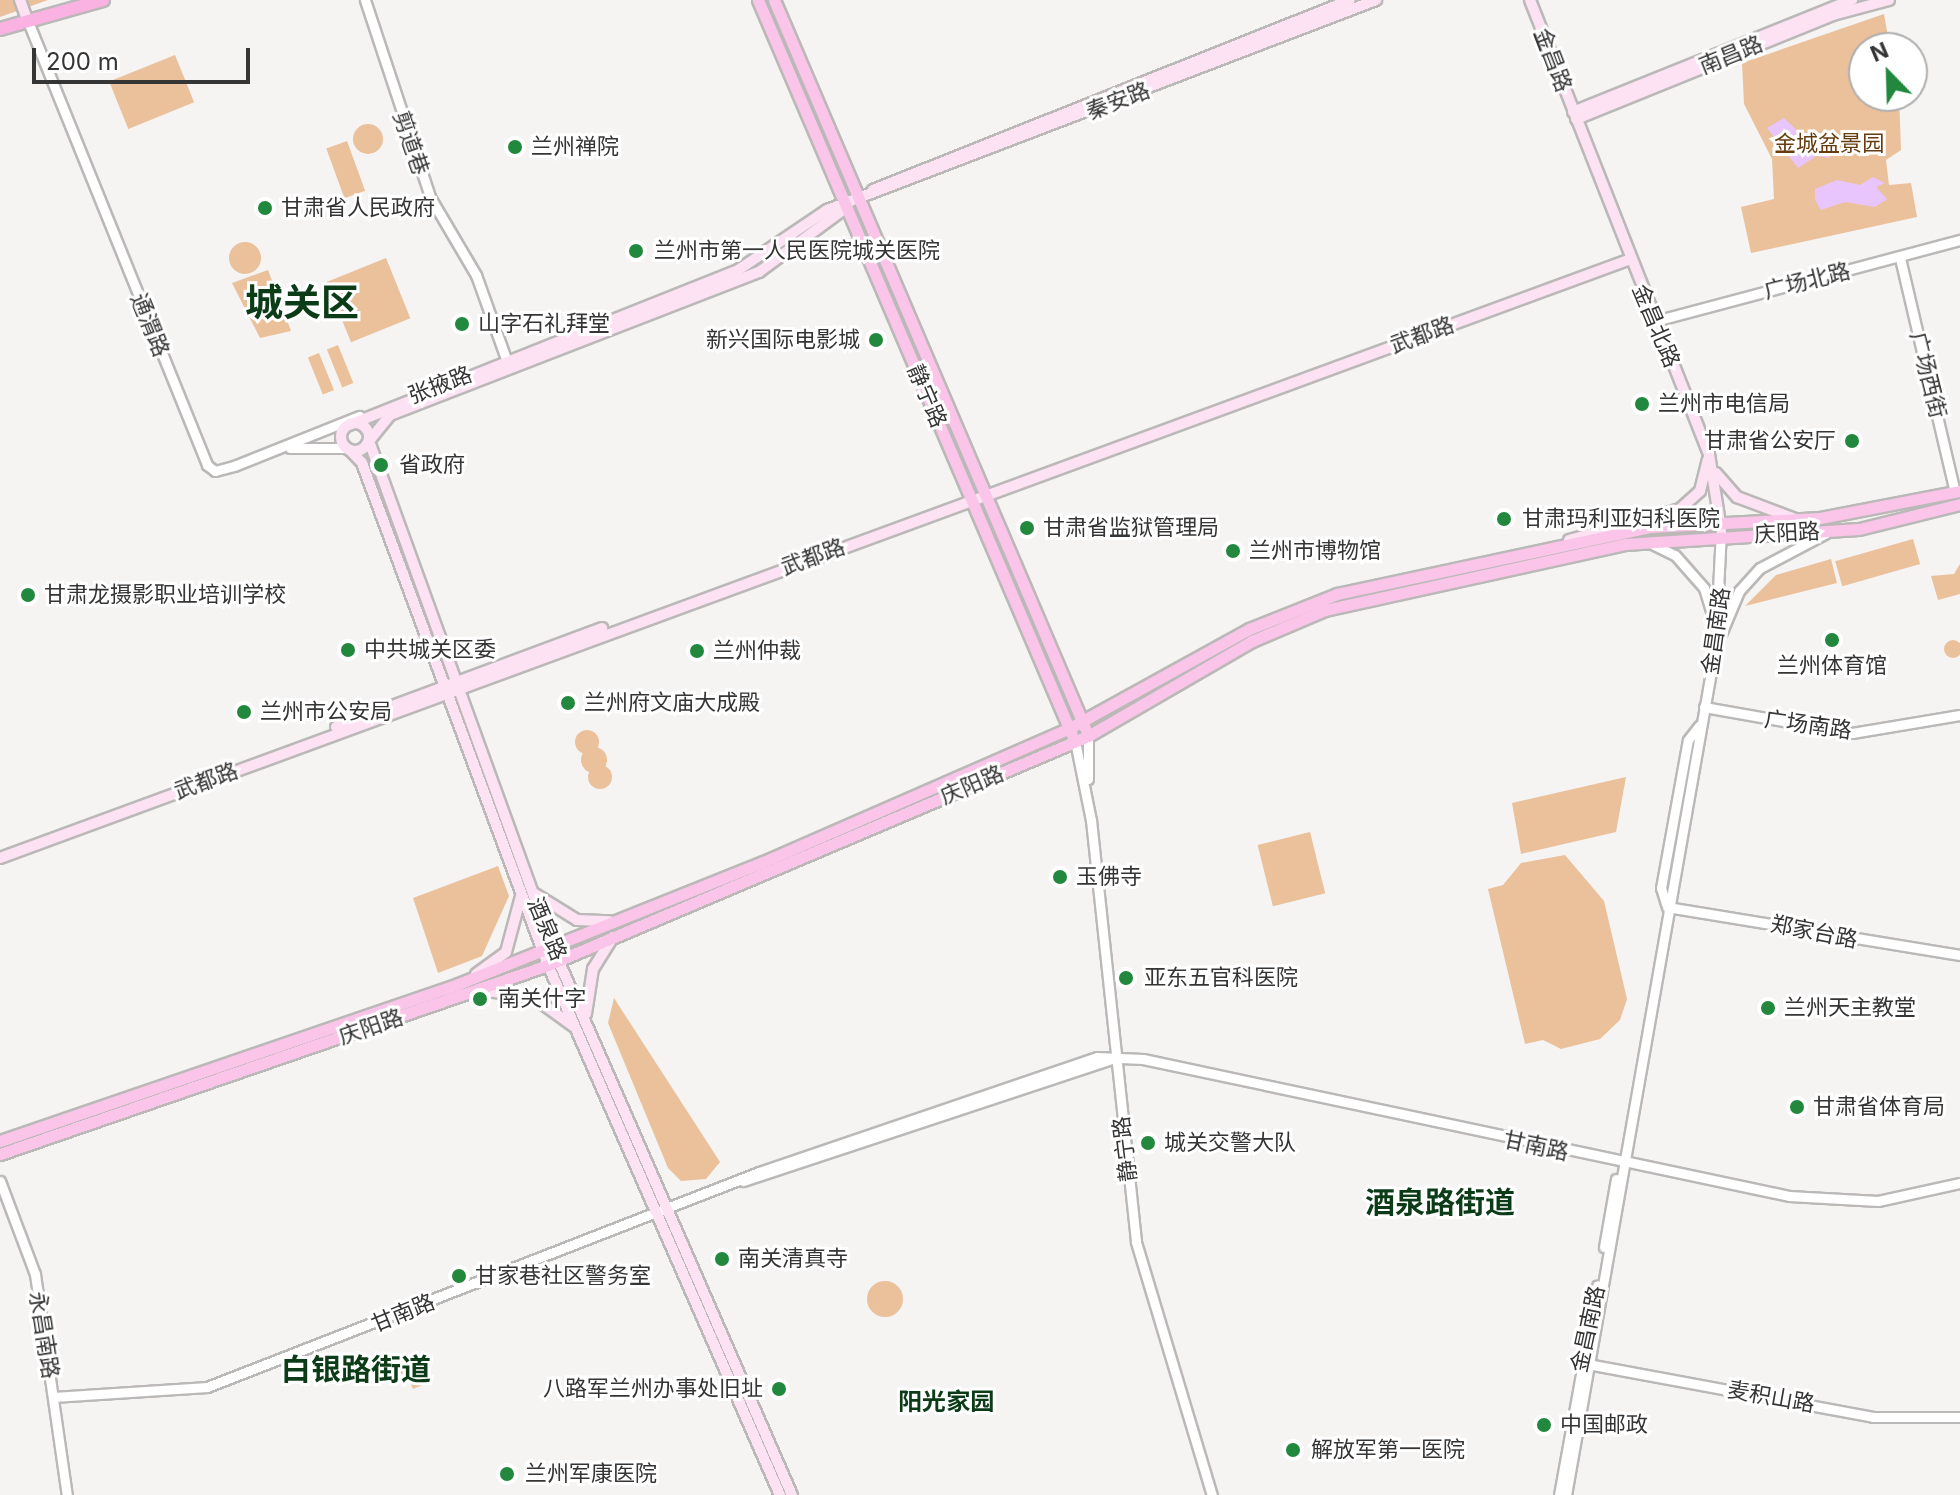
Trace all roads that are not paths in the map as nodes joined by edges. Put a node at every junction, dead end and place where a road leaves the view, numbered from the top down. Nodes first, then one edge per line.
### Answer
1 (66, 0) edge
2 (103, 0) edge
3 (365, 0) edge
4 (758, 0) edge
5 (774, 0) edge
6 (1350, 0) edge
7 (1376, 0) edge
8 (1530, 0) edge
9 (1852, 0) edge
10 (1889, 0) edge
11 (1830, 5) edge
12 (23, 9) edge
13 (0, 23) edge
14 (0, 29) edge
15 (1574, 116) junction
16 (860, 202) junction
17 (847, 207) junction
18 (1960, 240) edge
19 (1627, 257) junction
20 (1900, 258) junction
21 (1655, 321) junction
22 (508, 363) junction
23 (373, 411) junction
24 (349, 425) junction
25 (324, 430) junction
26 (369, 441) junction
27 (279, 448) junction
28 (348, 449) junction
29 (1709, 454) junction
30 (1714, 471) junction
31 (984, 491) junction
32 (1958, 491) edge
33 (970, 496) junction
34 (1960, 504) edge
35 (1796, 519) junction
36 (1721, 529) junction
37 (1832, 530) junction
38 (1567, 541) junction
39 (1625, 544) junction
40 (1715, 649) junction
41 (451, 690) junction
42 (1704, 707) junction
43 (1960, 715) edge
44 (1083, 721) junction
45 (1068, 729) junction
46 (1088, 736) junction
47 (1075, 741) junction
48 (1087, 794) junction
49 (0, 851) edge
50 (0, 858) edge
51 (524, 884) junction
52 (1667, 907) junction
53 (628, 917) junction
54 (613, 936) junction
55 (547, 949) junction
56 (1960, 955) edge
57 (560, 960) junction
58 (548, 965) junction
59 (466, 981) junction
60 (477, 990) junction
61 (587, 1024) junction
62 (575, 1027) junction
63 (1114, 1058) junction
64 (0, 1141) edge
65 (0, 1154) edge
66 (1622, 1165) junction
67 (0, 1181) edge
68 (1960, 1183) edge
69 (662, 1210) junction
70 (1586, 1364) junction
71 (54, 1397) junction
72 (1960, 1417) edge
73 (67, 1495) edge
74 (780, 1495) edge
75 (792, 1495) edge
76 (1212, 1495) edge
77 (1559, 1495) edge
78 (1566, 1495) edge

1 - 12 highway
2 - 12 highway
3 - 22 street, 剪道巷
4 - 17 main road, 静宁路
5 - 16 main road, 静宁路
6 - 16 main road, 秦安路
7 - 16 main road, 秦安路
8 - 15 main road, 金昌路
9 - 11 main road, 南昌路
10 - 11 main road, 南昌路
11 - 15 main road, 南昌路
12 - 13 highway
12 - 14 highway
12 - 27 street, 通渭路
15 - 19 main road, 金昌北路
16 - 17 main road, 秦安路
16 - 31 main road, 静宁路
17 - 22 main road, 秦安路
17 - 33 main road, 静宁路
18 - 20 street, 广场北路
19 - 21 main road, 金昌北路
19 - 31 main road, 武都路
20 - 21 street, 广场北路
20 - 32 street, 广场西街
21 - 29 main road, 金昌北路
22 - 23 main road, 张掖路
22 - 26 main road
23 - 24 main road, 张掖路
23 - 25 street, 通渭路
24 - 25 street
24 - 26 main road
24 - 28 main road
25 - 27 street, 通渭路
26 - 28 main road
26 - 41 main road, 酒泉路
27 - 28 street
28 - 41 main road, 酒泉路
29 - 30 main road, 金昌北路
29 - 38 main road
30 - 35 main road
30 - 36 main road, 金昌北路
31 - 33 main road, 武都路
31 - 44 main road, 静宁路
32 - 35 main road, 庆阳路
33 - 41 main road, 武都路
33 - 45 main road, 静宁路
34 - 37 main road, 庆阳路
35 - 36 main road, 庆阳路
36 - 37 main road, 庆阳路
36 - 38 main road, 庆阳路
36 - 39 main road, 庆阳路
36 - 40 street, 金昌南路
37 - 40 street
38 - 44 main road, 庆阳路
39 - 40 street
39 - 46 main road, 庆阳路
40 - 42 street, 金昌南路
41 - 49 main road, 武都路
41 - 50 main road, 武都路
41 - 51 main road, 酒泉路
42 - 43 street, 广场南路
42 - 52 street, 金昌南路
44 - 45 main road, 庆阳路
44 - 46 main road, 静宁路
45 - 47 main road, 静宁路
45 - 53 main road, 庆阳路
46 - 47 main road, 庆阳路
46 - 48 street, 静宁路
47 - 48 street, 静宁路
47 - 54 main road, 庆阳路
48 - 63 street, 静宁路
51 - 53 main road
51 - 55 main road, 酒泉路
51 - 59 main road
52 - 56 street, 郑家台路
52 - 66 street, 金昌南路
53 - 55 main road, 庆阳路
54 - 57 main road, 庆阳路
54 - 61 main road
55 - 57 main road, 酒泉路
55 - 58 main road, 酒泉路
55 - 59 main road, 庆阳路
57 - 58 main road, 庆阳路
57 - 61 main road, 酒泉路
58 - 60 main road, 庆阳路
58 - 62 main road, 酒泉路
59 - 64 main road, 庆阳路
60 - 62 main road
60 - 65 main road, 庆阳路
61 - 69 main road, 酒泉路
62 - 69 main road, 酒泉路
63 - 66 street, 甘南路
63 - 69 street, 甘南路
63 - 76 street, 静宁路
66 - 68 street, 甘南路
66 - 70 street, 金昌南路
67 - 71 street, 永昌南路
69 - 71 street, 甘南路
69 - 74 main road, 酒泉路
69 - 75 main road, 酒泉路
70 - 72 street, 麦积山路
70 - 77 street, 金昌南路
70 - 78 street, 金昌南路
71 - 73 street, 永昌南路

